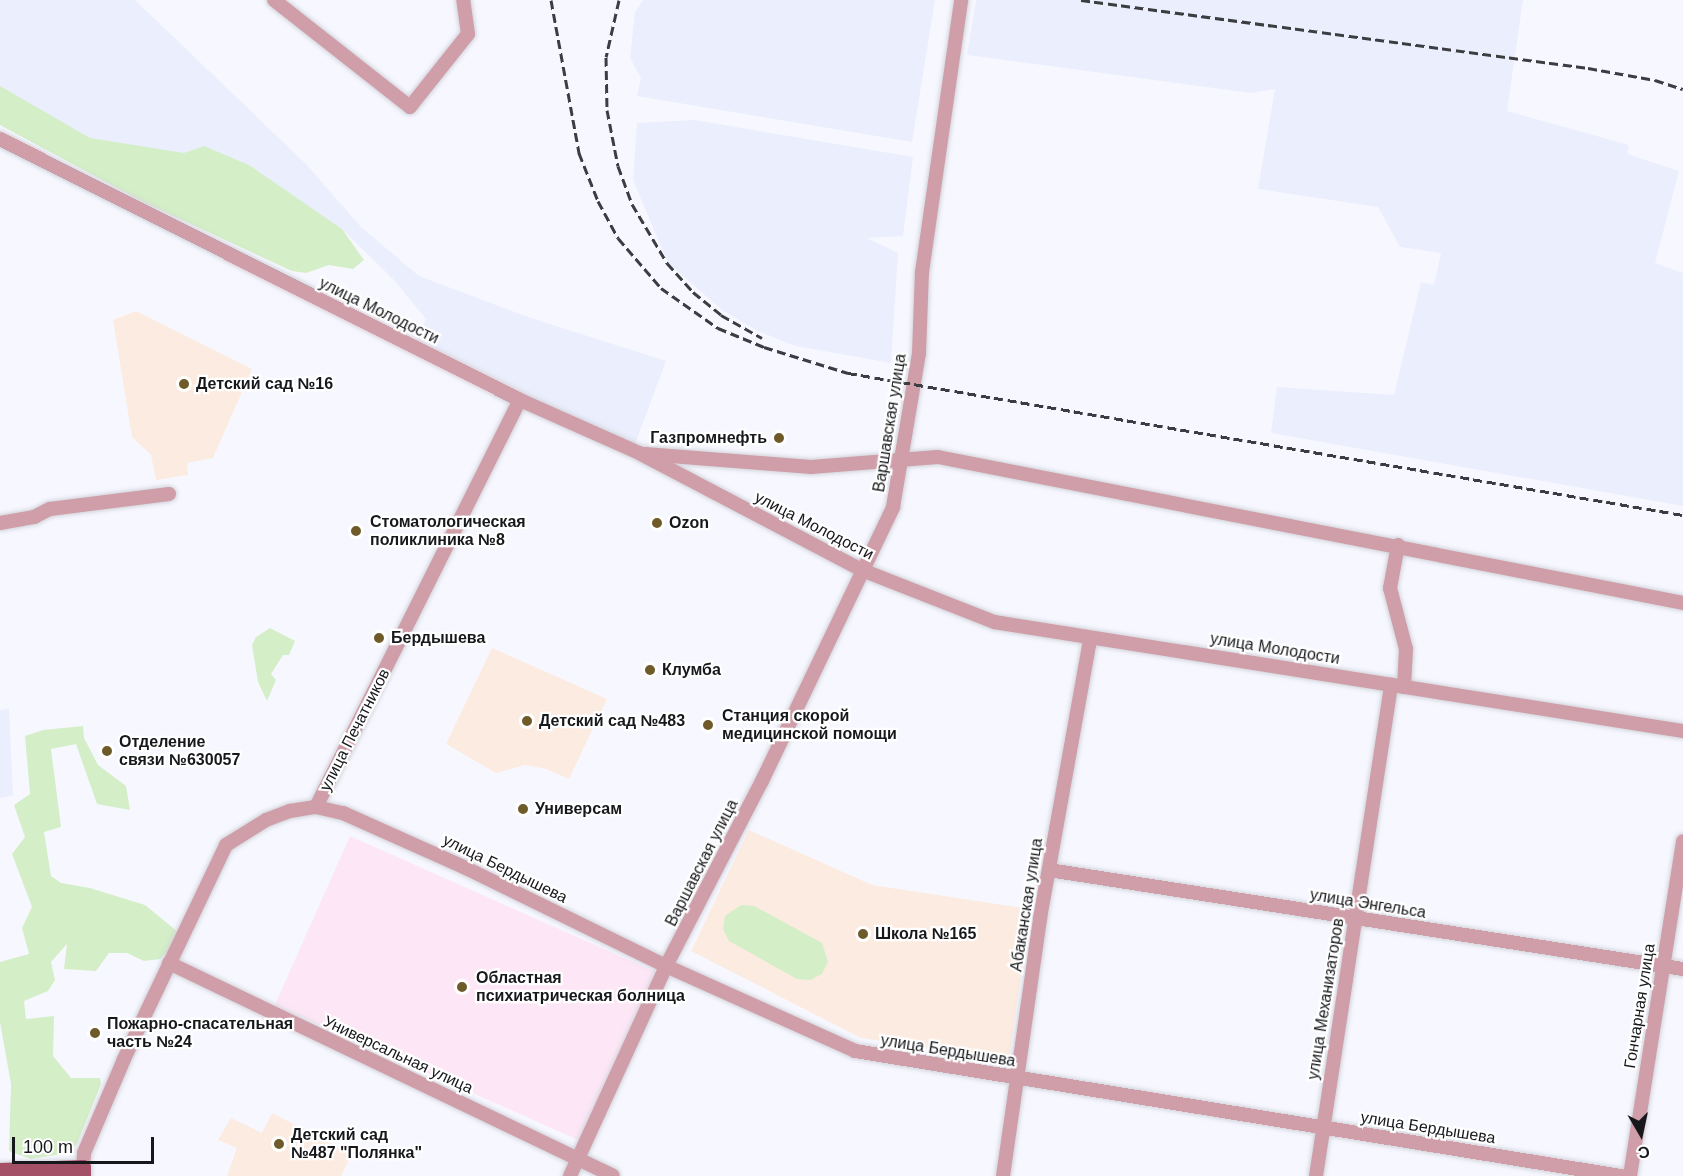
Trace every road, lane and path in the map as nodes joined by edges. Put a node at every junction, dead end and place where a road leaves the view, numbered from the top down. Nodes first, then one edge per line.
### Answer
1 (274, 0) edge
2 (463, 0) edge
3 (961, 0) edge
4 (0, 139) edge
5 (520, 400) junction
6 (639, 453) junction
7 (903, 458) junction
8 (169, 494) dead end
9 (0, 523) edge
10 (1398, 545) junction
11 (862, 570) junction
12 (1683, 603) edge
13 (1090, 639) junction
14 (1397, 686) junction
15 (1683, 731) edge
16 (316, 807) junction
17 (1683, 841) edge
18 (1049, 870) junction
19 (1355, 920) junction
20 (169, 963) junction
21 (666, 966) junction
22 (1663, 966) junction
23 (1683, 969) edge
24 (1018, 1079) junction
25 (1323, 1128) junction
26 (578, 1159) junction
27 (0, 1171) edge
28 (83, 1172) edge
29 (570, 1176) edge
30 (613, 1176) edge
31 (1003, 1176) edge
32 (1317, 1176) edge
33 (1621, 1176) edge
34 (1630, 1176) edge

1 - 2 street
3 - 7 street, Варшавская улица
4 - 5 street, улица Молодости
5 - 6 street, улица Молодости
5 - 16 street, улица Печатников
6 - 7 street
6 - 11 street, улица Молодости
7 - 10 street
7 - 11 street, Варшавская улица
8 - 9 street
10 - 12 street
10 - 14 street, улица Механизаторов
11 - 13 street, улица Молодости
11 - 21 street, Варшавская улица
13 - 14 street, улица Молодости
13 - 18 street, Абаканская улица
14 - 15 street, улица Молодости
14 - 19 street, улица Механизаторов
16 - 20 street, улица Печатников
16 - 21 street, улица Бердышева
17 - 22 street, Гончарная улица
18 - 19 street, улица Энгельса
18 - 24 street, Абаканская улица
19 - 22 street, улица Энгельса
19 - 25 street, улица Механизаторов
20 - 26 street, Универсальная улица
20 - 28 street, улица Печатников
21 - 24 street, улица Бердышева
21 - 26 street, Варшавская улица
22 - 23 street, улица Энгельса
22 - 34 street, Гончарная улица
24 - 25 street, улица Бердышева
24 - 31 street, Абаканская улица
25 - 32 street, улица Механизаторов
25 - 33 street, улица Бердышева
26 - 29 street, Варшавская улица
26 - 30 street, Универсальная улица
27 - 28 main road

